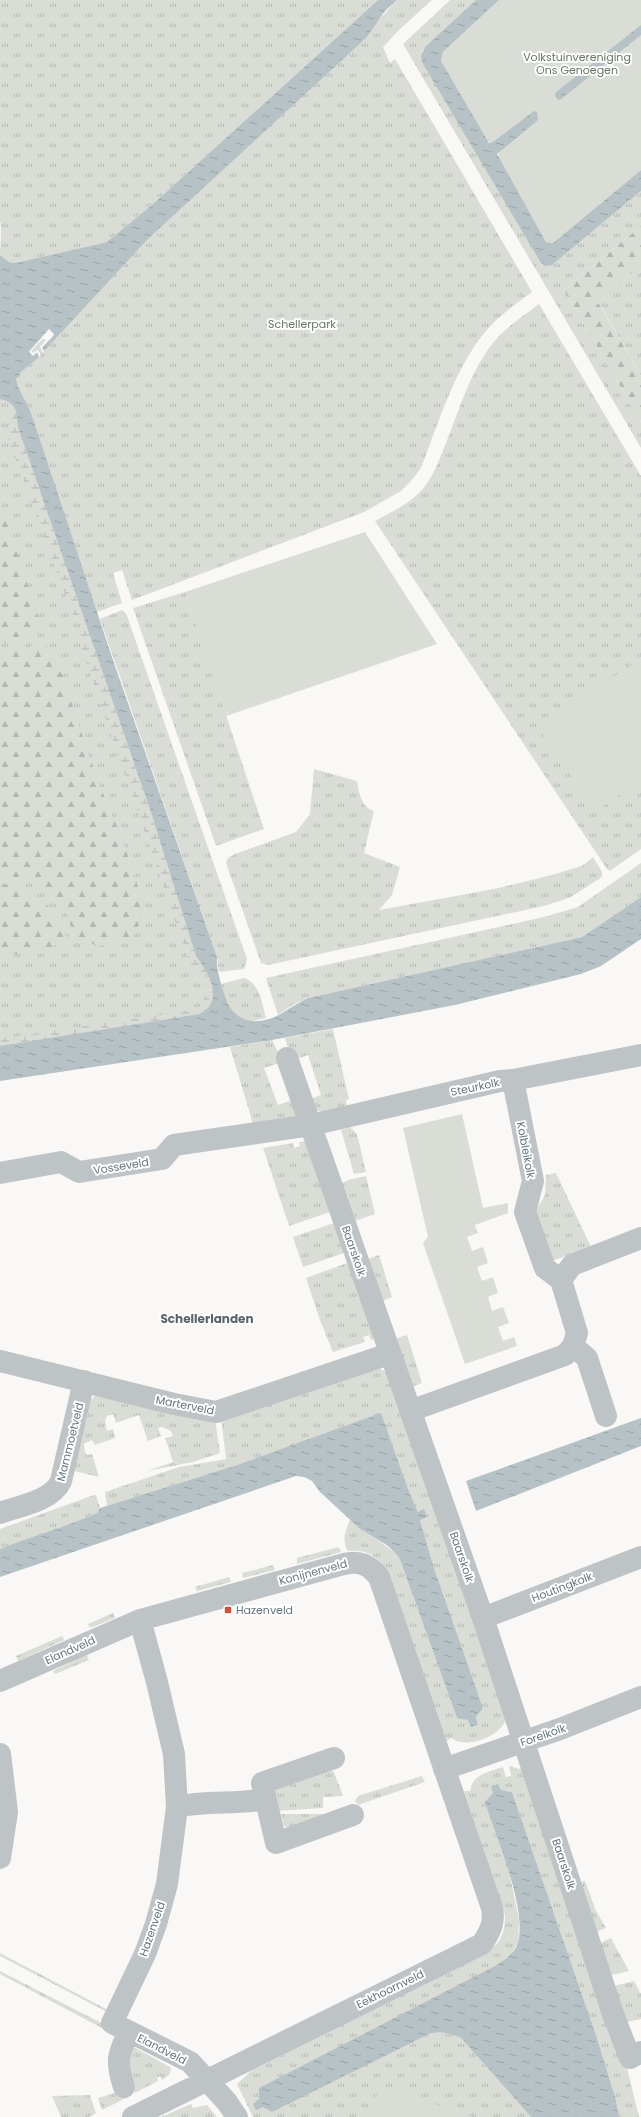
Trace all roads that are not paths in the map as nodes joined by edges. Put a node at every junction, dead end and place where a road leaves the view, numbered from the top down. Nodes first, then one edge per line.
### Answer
1 (641, 1055) edge
2 (287, 1058) dead end
3 (513, 1080) junction
4 (311, 1125) junction
5 (0, 1173) edge
6 (641, 1238) edge
7 (561, 1280) junction
8 (573, 1346) junction
9 (390, 1354) junction
10 (0, 1361) edge
11 (84, 1381) junction
12 (410, 1411) junction
13 (606, 1416) dead end
14 (0, 1513) edge
15 (641, 1557) edge
16 (483, 1618) junction
17 (140, 1620) junction
18 (0, 1681) edge
19 (641, 1697) edge
20 (525, 1741) junction
21 (0, 1754) edge
22 (334, 1758) dead end
23 (444, 1769) junction
24 (265, 1799) junction
25 (177, 1807) junction
26 (353, 1815) dead end
27 (0, 1858) edge
28 (121, 2027) junction
29 (636, 2055) edge
30 (208, 2080) junction
31 (124, 2087) dead end
32 (133, 2117) edge
33 (236, 2117) edge

1 - 3 street, Steurkolk
2 - 4 street, Baarskolk
3 - 4 street, Steurkolk
3 - 7 street, Kolbleikolk
4 - 5 street, Vosseveld
4 - 9 street, Baarskolk
6 - 7 street
7 - 8 street
8 - 12 street
8 - 13 street
9 - 11 street, Marterveld
9 - 12 street, Baarskolk
10 - 11 street, Marterveld
11 - 14 street, Mammoetveld
12 - 16 street, Baarskolk
15 - 16 street, Houtingkolk
16 - 20 street, Baarskolk
17 - 18 street, Elandveld
17 - 23 street, Konijnenveld
17 - 25 street, Hazenveld
19 - 20 street, Forelkolk
20 - 23 street, Forelkolk
20 - 29 street, Baarskolk
21 - 27 street
22 - 24 street
23 - 30 street, Eekhoornveld
24 - 25 street
24 - 26 street
25 - 28 street, Hazenveld
28 - 30 street, Elandveld
28 - 31 street, Hazenveld
30 - 32 street, Eekhoornveld
30 - 33 street, Elandveld

